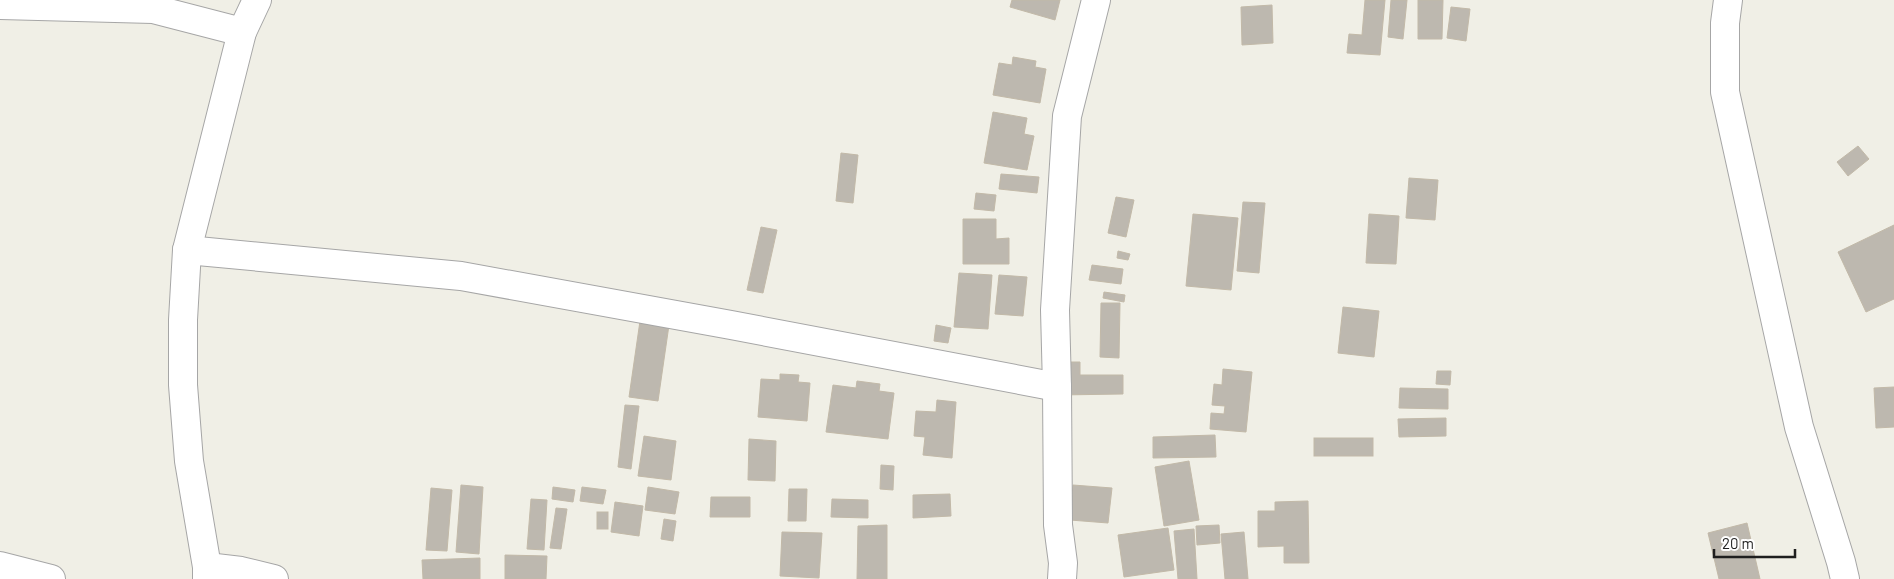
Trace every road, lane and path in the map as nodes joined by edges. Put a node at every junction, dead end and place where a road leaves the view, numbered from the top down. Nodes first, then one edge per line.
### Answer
1 (257, 0) edge
2 (1096, 0) edge
3 (1728, 0) edge
4 (16, 4) edge
5 (242, 32) junction
6 (187, 250) junction
7 (1057, 387) junction
8 (0, 566) edge
9 (207, 573) edge
10 (51, 579) edge
11 (274, 579) edge
12 (1062, 579) edge
13 (1845, 579) edge

1 - 5 street
2 - 7 street
3 - 13 street
4 - 5 street
5 - 6 street
6 - 7 street
6 - 9 street
7 - 12 street
8 - 10 street
9 - 11 street

